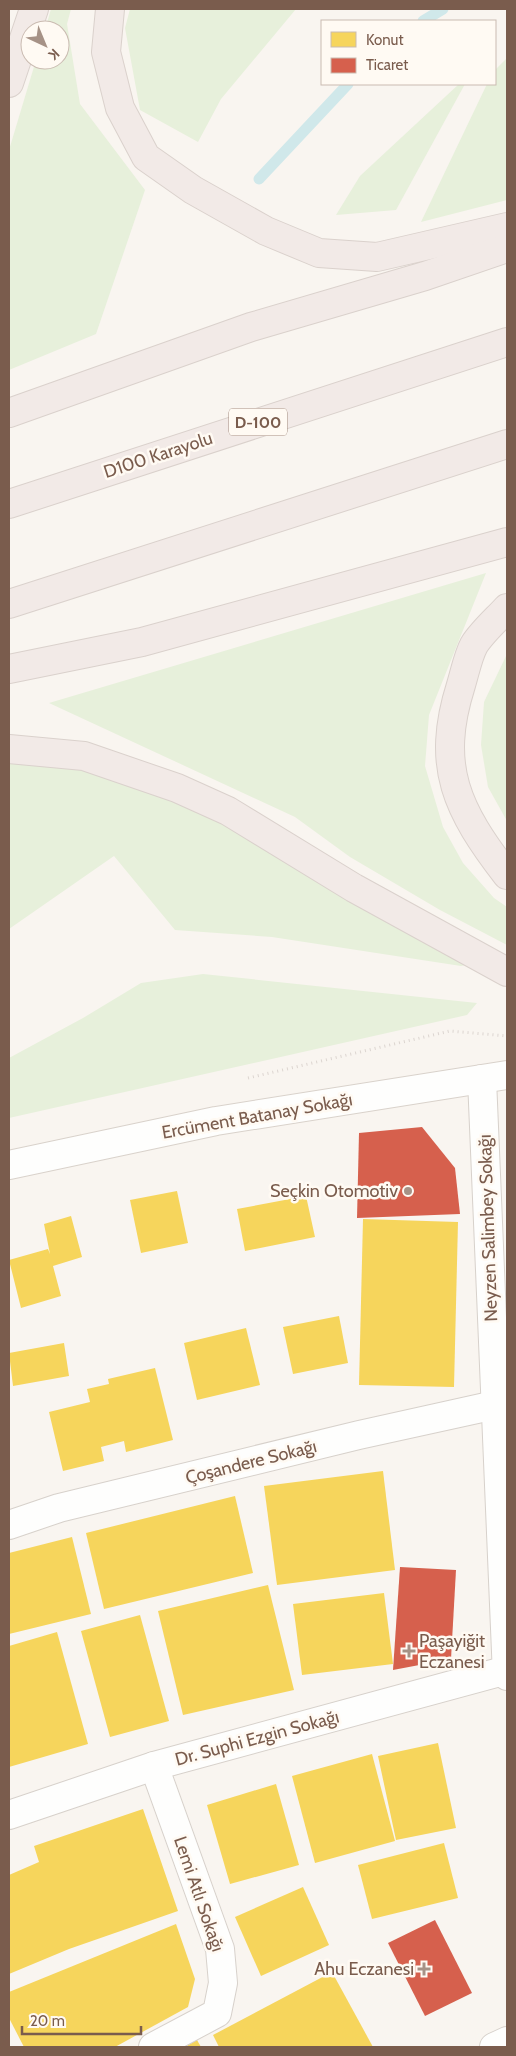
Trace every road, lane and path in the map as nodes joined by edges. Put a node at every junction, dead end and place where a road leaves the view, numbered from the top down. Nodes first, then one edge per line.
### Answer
1 (34, 9) edge
2 (110, 9) edge
3 (9, 83) edge
4 (507, 227) edge
5 (507, 248) edge
6 (507, 342) edge
7 (9, 413) edge
8 (507, 444) edge
9 (9, 504) edge
10 (507, 542) edge
11 (9, 604) edge
12 (507, 608) edge
13 (9, 668) edge
14 (9, 749) edge
15 (507, 875) edge
16 (507, 972) edge
17 (507, 1036) edge
18 (494, 1077) edge
19 (246, 1079) dead end
20 (9, 1165) edge
21 (495, 1405) junction
22 (9, 1525) edge
23 (505, 1583) edge
24 (507, 1670) edge
25 (507, 1676) edge
26 (154, 1766) junction
27 (9, 1814) edge
28 (507, 2041) edge
29 (153, 2047) edge
30 (494, 2047) edge

1 - 3 highway
2 - 4 highway
5 - 7 highway
6 - 9 highway, D100 Karayolu / D-100
8 - 11 highway
10 - 13 highway
12 - 15 highway
14 - 16 highway
17 - 19 path
18 - 20 street, Ercüment Batanay Sokağı
18 - 21 street, Neyzen Salimbey Sokağı
21 - 22 street, Çoşandere Sokağı
21 - 23 street, Neyzen Salimbey Sokağı
23 - 24 street, Neyzen Salimbey Sokağı
24 - 25 street, Neyzen Salimbey Sokağı
24 - 26 street, Dr. Suphi Ezgin Sokağı
26 - 27 street, Dr. Suphi Ezgin Sokağı
26 - 29 street, Lemi Atlı Sokağı
28 - 30 street

